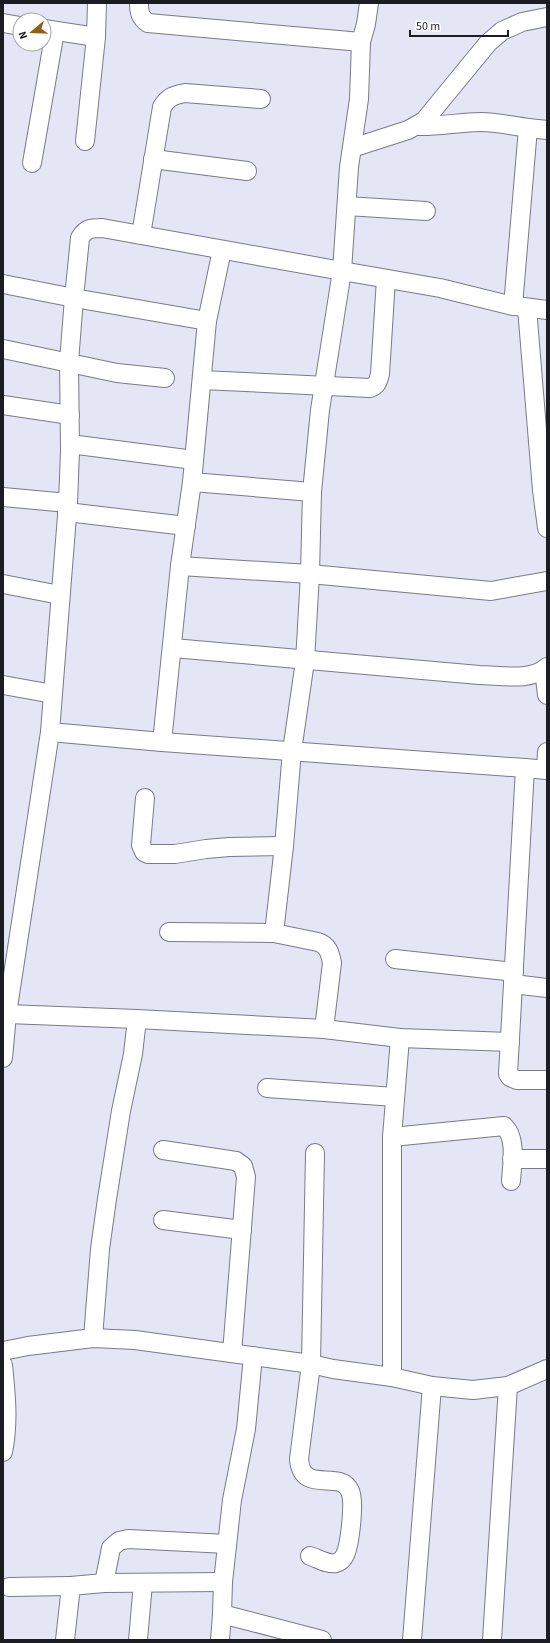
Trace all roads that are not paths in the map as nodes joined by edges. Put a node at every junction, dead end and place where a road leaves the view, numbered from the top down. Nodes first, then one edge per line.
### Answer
1 (97, 3) edge
2 (139, 3) edge
3 (370, 3) edge
4 (547, 17) edge
5 (52, 30) edge
6 (96, 37) junction
7 (361, 42) junction
8 (47, 52) edge
9 (261, 100) dead end
10 (416, 126) junction
11 (528, 128) junction
12 (547, 130) edge
13 (85, 141) dead end
14 (352, 148) junction
15 (153, 159) junction
16 (32, 163) dead end
17 (247, 171) dead end
18 (346, 206) junction
19 (426, 211) dead end
20 (141, 235) junction
21 (222, 250) junction
22 (342, 271) junction
23 (386, 279) junction
24 (3, 284) edge
25 (74, 298) junction
26 (520, 307) junction
27 (547, 310) edge
28 (207, 321) junction
29 (3, 349) edge
30 (69, 362) junction
31 (165, 378) dead end
32 (202, 380) junction
33 (324, 387) junction
34 (3, 405) edge
35 (70, 414) junction
36 (70, 444) junction
37 (194, 460) junction
38 (192, 482) junction
39 (312, 492) junction
40 (3, 497) edge
41 (68, 507) junction
42 (186, 526) junction
43 (547, 527) edge
44 (180, 566) junction
45 (310, 574) junction
46 (547, 581) edge
47 (3, 584) edge
48 (60, 595) junction
49 (172, 648) junction
50 (305, 661) junction
51 (546, 668) edge
52 (3, 685) edge
53 (52, 694) junction
54 (547, 695) edge
55 (50, 732) junction
56 (162, 742) junction
57 (292, 751) junction
58 (547, 752) edge
59 (525, 768) junction
60 (547, 770) edge
61 (145, 798) dead end
62 (284, 846) junction
63 (169, 932) dead end
64 (274, 933) junction
65 (395, 960) dead end
66 (513, 978) junction
67 (547, 988) edge
68 (6, 1008) edge
69 (137, 1019) junction
70 (324, 1029) junction
71 (400, 1038) junction
72 (510, 1042) junction
73 (3, 1058) edge
74 (547, 1080) edge
75 (267, 1088) dead end
76 (395, 1097) junction
77 (392, 1137) junction
78 (163, 1150) dead end
79 (315, 1153) dead end
80 (512, 1159) junction
81 (547, 1159) edge
82 (511, 1181) dead end
83 (163, 1220) dead end
84 (242, 1230) junction
85 (93, 1338) junction
86 (3, 1351) edge
87 (232, 1352) junction
88 (253, 1356) junction
89 (311, 1364) junction
90 (3, 1365) edge
91 (547, 1369) edge
92 (392, 1377) junction
93 (432, 1386) junction
94 (508, 1386) junction
95 (3, 1452) edge
96 (227, 1544) junction
97 (310, 1556) dead end
98 (223, 1582) junction
99 (104, 1583) junction
100 (143, 1583) junction
101 (71, 1586) junction
102 (9, 1587) dead end
103 (222, 1614) junction
104 (65, 1640) edge
105 (138, 1640) edge
106 (220, 1640) edge
107 (322, 1640) edge
108 (412, 1640) edge
109 (492, 1640) edge

1 - 6 street
2 - 7 street
3 - 7 street
4 - 10 street
5 - 6 street
6 - 13 street
7 - 14 street
8 - 16 street
9 - 15 street
10 - 11 street
10 - 14 street
11 - 12 street
11 - 26 street
14 - 18 street
15 - 17 street
15 - 20 street
18 - 19 street
18 - 22 street
20 - 21 street
20 - 25 street
21 - 22 street
21 - 28 street
22 - 23 street
22 - 33 street
23 - 26 street
23 - 33 street
24 - 25 street
25 - 28 street
25 - 30 street
26 - 27 street
26 - 43 street
28 - 32 street
29 - 30 street
30 - 31 street
30 - 35 street
32 - 33 street
32 - 37 street
33 - 39 street
34 - 35 street
35 - 36 street
36 - 37 street
36 - 41 street
37 - 38 street
38 - 39 street
38 - 42 street
39 - 45 street
40 - 41 street
41 - 42 street
41 - 48 street
42 - 44 street
44 - 45 street
44 - 49 street
45 - 46 street
45 - 50 street
47 - 48 street
48 - 53 street
49 - 50 street
49 - 56 street
50 - 51 street
50 - 57 street
51 - 54 street
52 - 53 street
53 - 55 street
55 - 56 street
55 - 68 street
56 - 57 street
57 - 59 street
57 - 62 street
58 - 60 street
59 - 60 street
59 - 66 street
61 - 62 street
62 - 64 street
63 - 64 street
64 - 70 street
65 - 66 street
66 - 67 street
66 - 72 street
68 - 69 street
68 - 73 street
69 - 70 street
69 - 85 street
70 - 71 street
71 - 72 street
71 - 76 street
72 - 74 street
75 - 76 street
76 - 77 street
77 - 80 street
77 - 92 street
78 - 84 street
79 - 89 street
80 - 81 street
80 - 82 street
83 - 84 street
84 - 87 street
85 - 86 street
85 - 87 street
87 - 88 street
88 - 89 street
88 - 96 street
89 - 92 street
89 - 97 street
90 - 95 street
91 - 94 street
92 - 93 street
93 - 94 street
93 - 108 street
94 - 109 street
96 - 98 street
96 - 99 street
98 - 100 street
98 - 103 street
99 - 100 street
99 - 101 street
100 - 105 street
101 - 102 street
101 - 104 street
103 - 106 street
103 - 107 street

